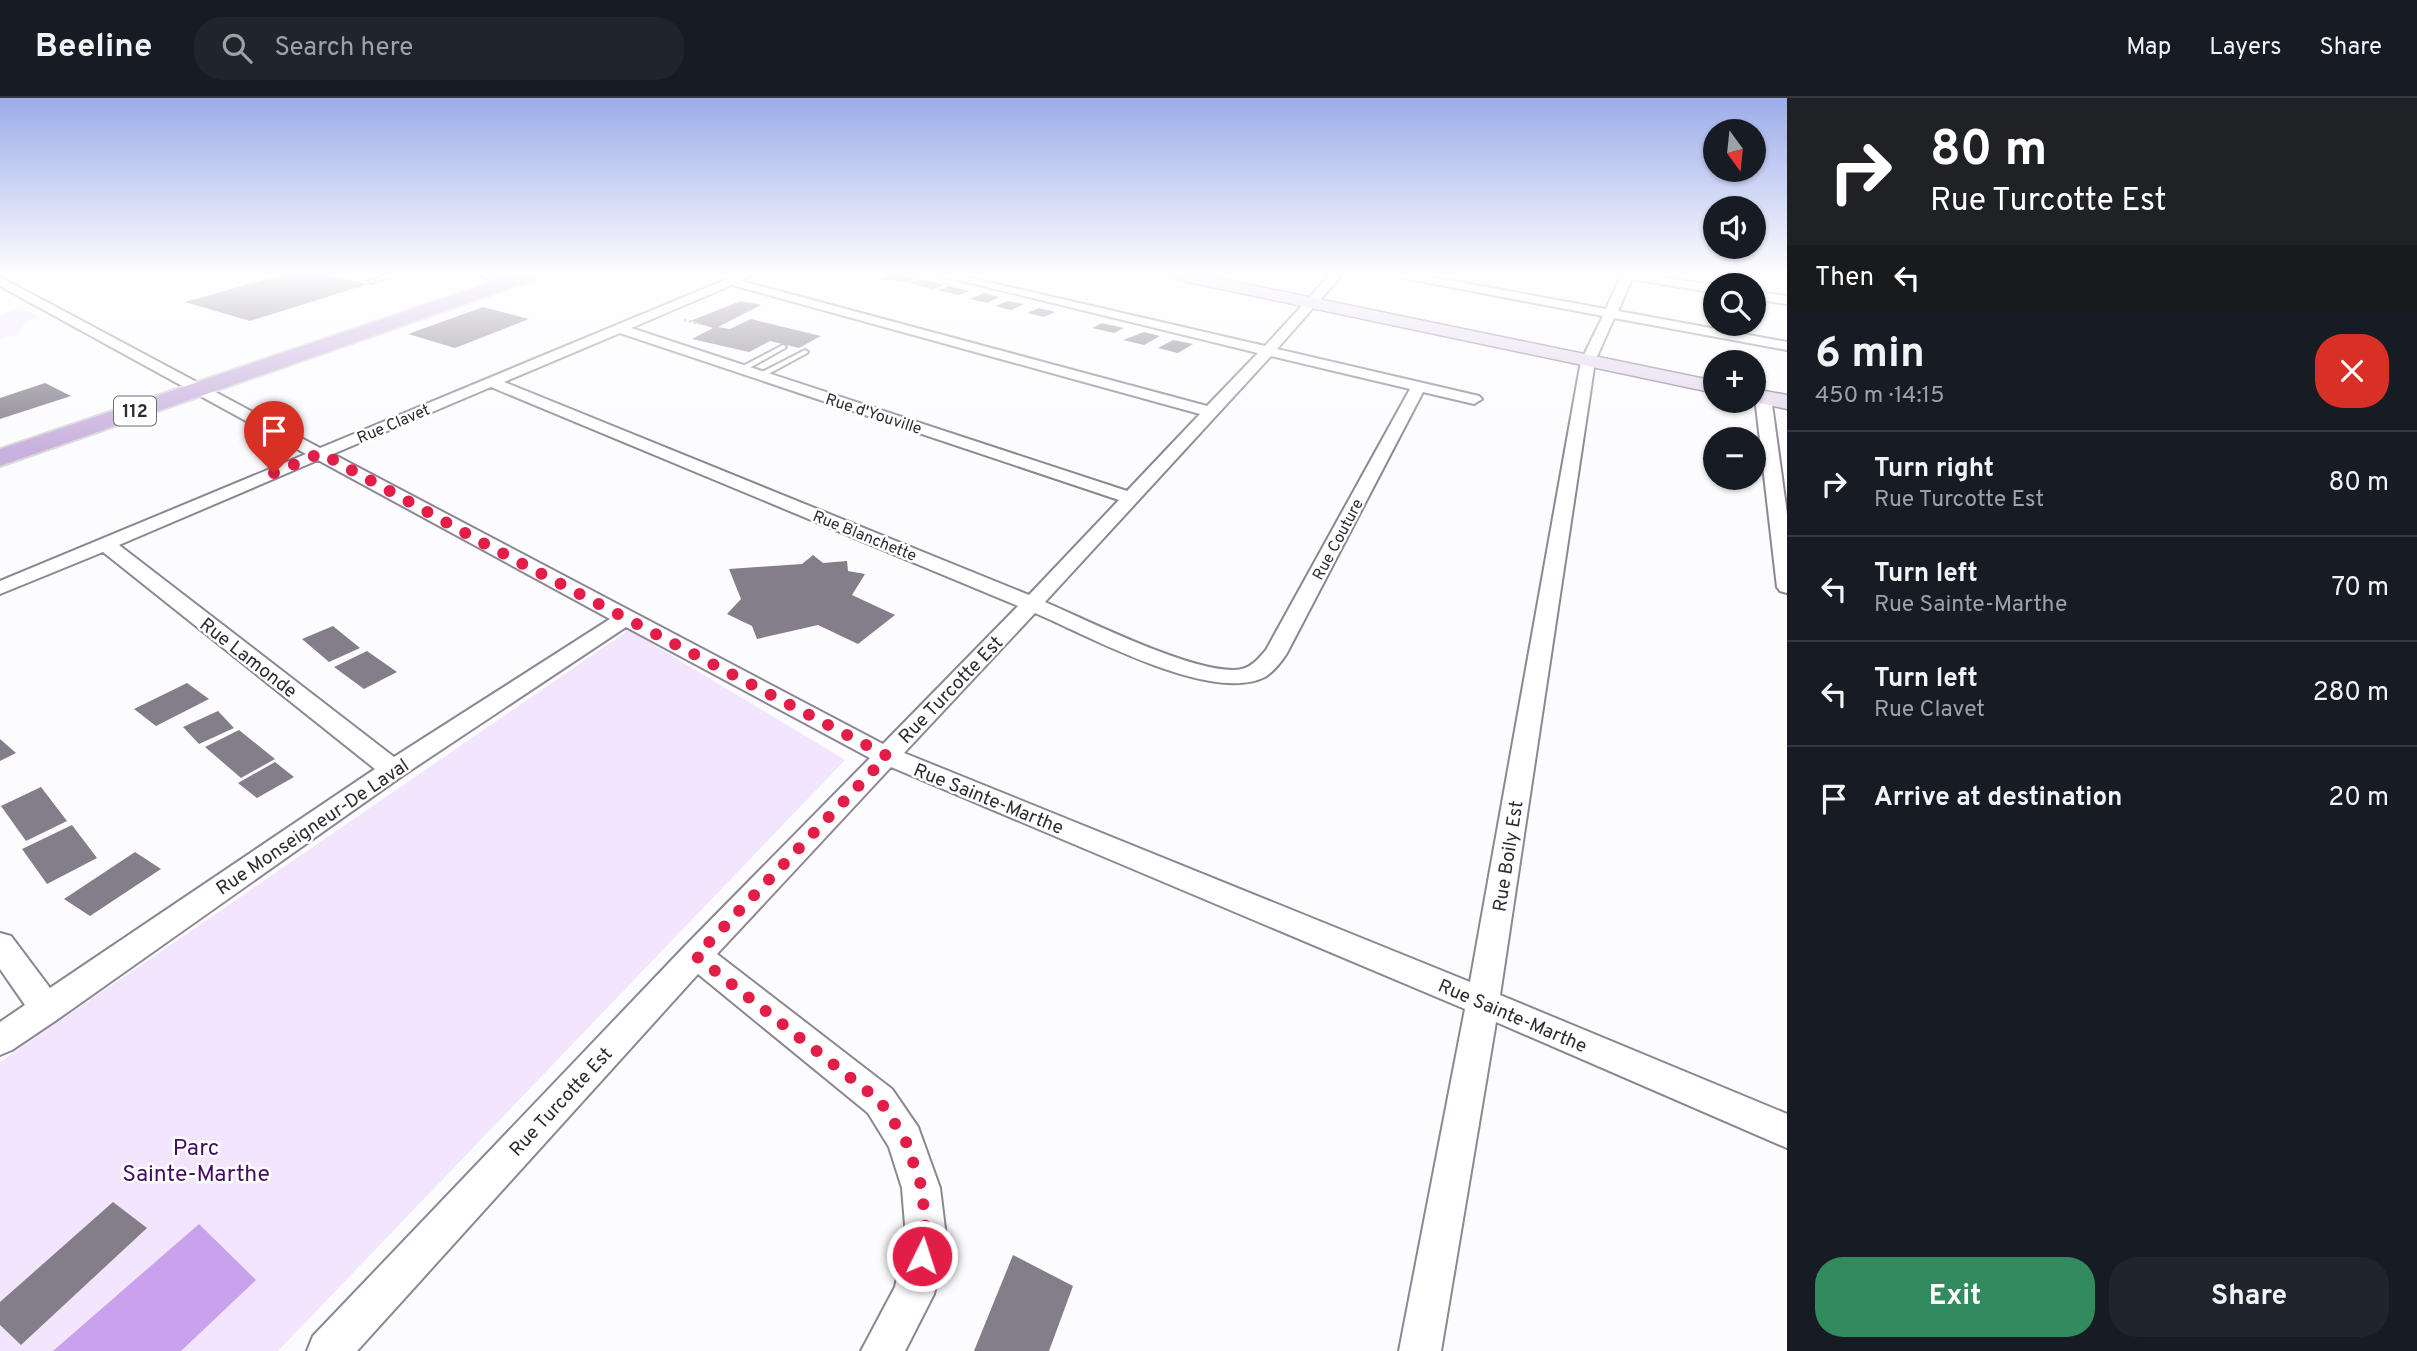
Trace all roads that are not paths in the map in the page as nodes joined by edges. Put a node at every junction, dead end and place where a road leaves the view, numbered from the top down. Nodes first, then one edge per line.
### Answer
1 (99, 333) edge
2 (359, 333) edge
3 (606, 333) edge
4 (635, 333) edge
5 (922, 333) edge
6 (1195, 333) edge
7 (1283, 333) edge
8 (1457, 333) edge
9 (1600, 333) edge
10 (1720, 333) edge
11 (1787, 346) edge
12 (783, 347) dead end
13 (1266, 350) junction
14 (805, 352) dead end
15 (1587, 361) junction
16 (741, 369) junction
17 (760, 375) junction
18 (491, 382) junction
19 (1703, 385) edge
20 (1419, 386) junction
21 (202, 388) junction
22 (1766, 398) edge
23 (1474, 399) dead end
24 (1787, 402) edge
25 (1210, 412) junction
26 (1763, 413) edge
27 (321, 453) junction
28 (0, 458) edge
29 (1779, 470) edge
30 (1130, 498) junction
31 (105, 544) junction
32 (1787, 587) edge
33 (0, 589) edge
34 (1032, 604) junction
35 (627, 617) junction
36 (1240, 677) joint
37 (887, 756) junction
38 (393, 770) junction
39 (0, 945) edge
40 (696, 956) junction
41 (1483, 1002) junction
42 (46, 1009) junction
43 (0, 1040) edge
44 (1787, 1131) edge
45 (328, 1351) edge
46 (882, 1351) edge
47 (1420, 1351) edge

1 - 21 street, Rue Sainte-Marthe
2 - 21 main road, 112
3 - 18 street, Rue Clavet
4 - 16 street, Rue d'Youville
5 - 25 street
6 - 13 street
7 - 13 street, Rue Turcotte Est
8 - 15 main road
9 - 15 street, Rue Boily Est
10 - 11 street
12 - 16 lane
13 - 20 street
13 - 25 street, Rue Turcotte Est
14 - 17 lane
15 - 19 main road
15 - 41 street, Rue Boily Est
16 - 17 street, Rue d'Youville
17 - 30 street, Rue d'Youville
18 - 27 street, Rue Clavet
18 - 34 street, Rue Blanchette
20 - 23 street
20 - 36 street, Rue Couture
21 - 27 street, Rue Sainte-Marthe
21 - 28 main road, 112
22 - 24 main road
25 - 30 street, Rue Turcotte Est
26 - 29 street
27 - 31 street, Rue Clavet
27 - 35 street, Rue Sainte-Marthe
29 - 32 street
30 - 34 street, Rue Turcotte Est
31 - 33 street, Rue Clavet
31 - 38 street, Rue Lamonde
34 - 36 street, Rue Blanchette
34 - 37 street, Rue Turcotte Est
35 - 37 street, Rue Sainte-Marthe
35 - 38 street, Rue Monseigneur-De Laval
37 - 40 street, Rue Turcotte Est
37 - 41 street, Rue Sainte-Marthe
38 - 42 street, Rue Monseigneur-De Laval
39 - 42 street
40 - 45 street, Rue Turcotte Est
40 - 46 street
41 - 44 street, Rue Sainte-Marthe
41 - 47 street, Rue Boily Est
42 - 43 street, Rue Monseigneur-De Laval

